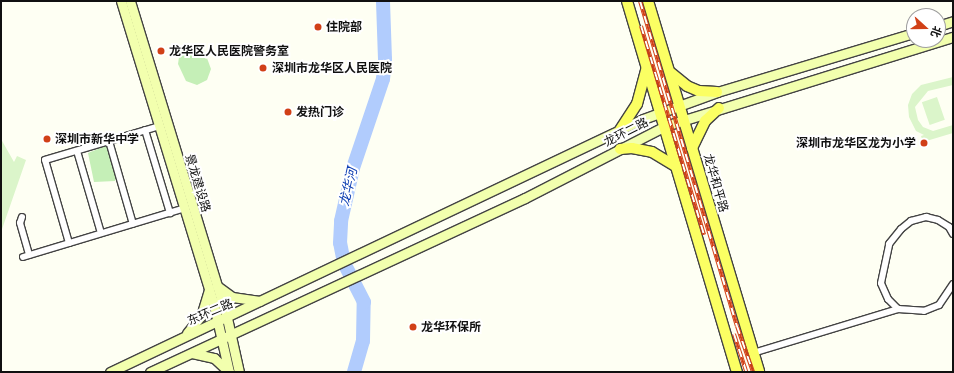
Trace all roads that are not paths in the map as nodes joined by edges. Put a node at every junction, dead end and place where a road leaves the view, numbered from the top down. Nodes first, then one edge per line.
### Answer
1 (121, 1) edge
2 (130, 1) edge
3 (627, 1) edge
4 (648, 1) edge
5 (906, 35) edge
6 (953, 37) edge
7 (647, 67) junction
8 (670, 72) junction
9 (717, 92) junction
10 (680, 106) junction
11 (719, 108) junction
12 (660, 112) junction
13 (684, 120) junction
14 (160, 126) junction
15 (665, 126) junction
16 (145, 130) junction
17 (620, 130) junction
18 (109, 141) junction
19 (692, 148) junction
20 (620, 149) junction
21 (77, 151) junction
22 (677, 167) junction
23 (185, 208) junction
24 (170, 213) junction
25 (22, 217) dead end
26 (133, 224) junction
27 (101, 233) junction
28 (953, 234) edge
29 (69, 243) junction
30 (319, 275) joint
31 (953, 284) edge
32 (213, 287) junction
33 (264, 301) junction
34 (898, 309) junction
35 (222, 320) junction
36 (231, 334) junction
37 (182, 337) junction
38 (222, 338) junction
39 (191, 353) junction
40 (753, 353) junction
41 (110, 372) edge
42 (150, 372) edge
43 (229, 372) edge
44 (239, 372) edge
45 (737, 372) edge
46 (759, 372) edge

1 - 14 main road, 景龙建设路
2 - 32 main road, 景龙建设路
3 - 7 main road
4 - 8 main road, 龙华和平路
5 - 9 main road, 龙环二路
6 - 11 main road, 龙环二路
7 - 12 main road
7 - 17 main road
8 - 9 main road
8 - 10 main road, 龙华和平路
9 - 10 main road, 龙环二路
10 - 12 main road, 龙环二路
10 - 13 main road, 龙华和平路
11 - 13 main road, 龙环二路
11 - 19 main road
12 - 15 main road
12 - 17 main road, 龙环二路
13 - 15 main road, 龙环二路
13 - 19 main road, 龙华和平路
14 - 16 street
14 - 23 main road, 景龙建设路
15 - 20 main road, 龙环二路
15 - 22 main road
16 - 18 street
16 - 24 street
17 - 30 main road, 龙环二路
18 - 21 street
18 - 26 street
19 - 40 main road, 龙华和平路
20 - 22 main road
20 - 36 main road, 龙环二路
21 - 27 street
21 - 29 street
22 - 45 main road
23 - 24 street
23 - 32 main road, 景龙建设路
24 - 26 street
25 - 29 street
26 - 27 street
27 - 29 street
28 - 34 street
30 - 33 main road, 东环二路
31 - 34 street
32 - 33 main road
32 - 35 main road, 景龙建设路
32 - 37 main road
33 - 35 main road, 东环二路
34 - 40 street
35 - 36 main road, 景龙建设路
35 - 37 main road, 东环二路
35 - 38 main road, 景龙建设路
36 - 38 main road
36 - 44 main road, 景龙建设路
37 - 41 main road, 东环二路
38 - 39 main road
38 - 43 main road, 景龙建设路
39 - 42 main road
39 - 43 main road
40 - 46 main road, 龙华和平路

